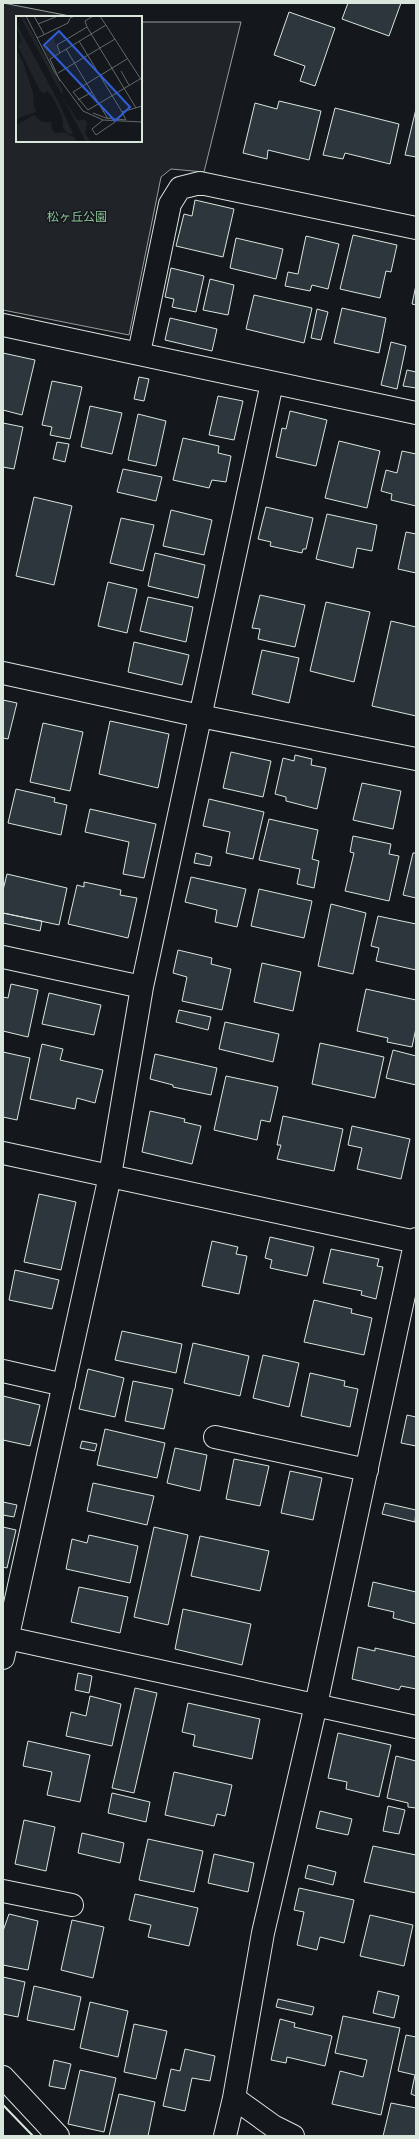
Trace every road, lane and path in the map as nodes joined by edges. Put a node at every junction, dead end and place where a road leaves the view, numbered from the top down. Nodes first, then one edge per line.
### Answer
1 (416, 228) edge
2 (3, 325) edge
3 (139, 353) junction
4 (272, 384) junction
5 (416, 413) edge
6 (3, 673) edge
7 (200, 716) junction
8 (416, 759) edge
9 (3, 957) edge
10 (142, 986) junction
11 (3, 1154) edge
12 (110, 1176) junction
13 (416, 1241) edge
14 (3, 1371) edge
15 (64, 1385) junction
16 (215, 1437) dead end
17 (367, 1470) junction
18 (4, 1644) edge
19 (316, 1705) junction
20 (416, 1727) edge
21 (3, 1891) edge
22 (72, 1905) dead end
23 (3, 2077) edge
24 (234, 2098) junction
25 (58, 2136) edge
26 (224, 2136) edge
27 (293, 2136) edge

1 - 3 street
2 - 3 street
3 - 4 street
4 - 5 street
4 - 7 street
6 - 7 street
7 - 8 street
7 - 10 street
9 - 10 street
10 - 12 street
11 - 12 street
12 - 13 street
12 - 15 street
13 - 17 street
14 - 15 street
15 - 18 street
16 - 17 street
17 - 19 street
18 - 19 street
19 - 20 street
19 - 24 street
21 - 22 street
23 - 25 street
24 - 26 street
24 - 27 street

